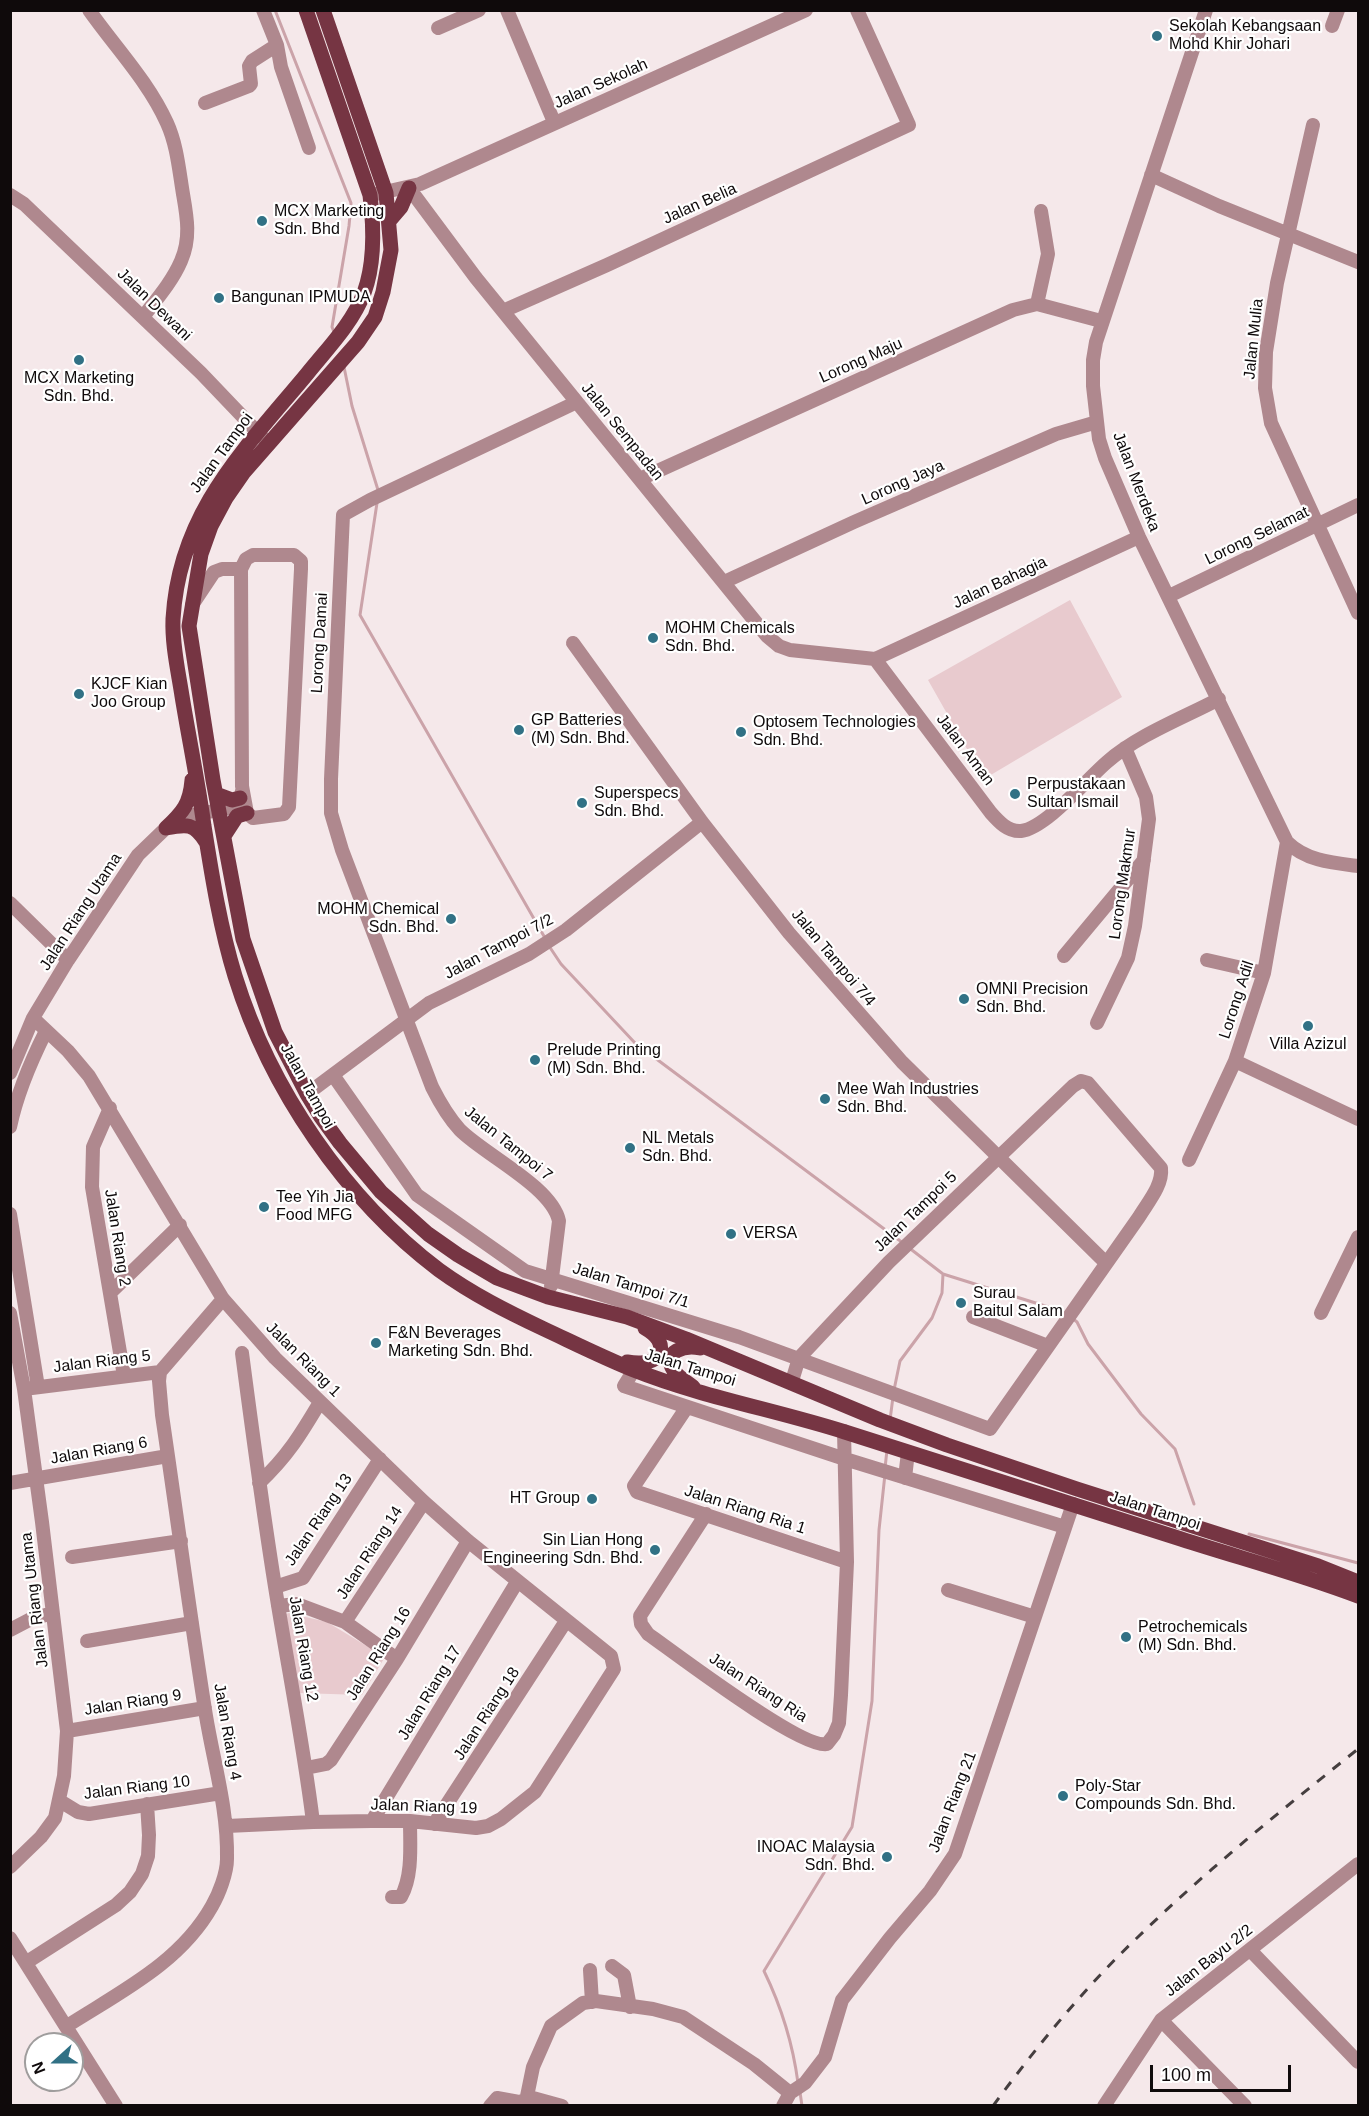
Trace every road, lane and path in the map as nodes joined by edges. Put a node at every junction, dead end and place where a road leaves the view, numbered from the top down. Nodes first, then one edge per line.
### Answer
1 (88, 10) edge
2 (263, 10) edge
3 (306, 10) edge
4 (322, 10) edge
5 (479, 10) edge
6 (507, 10) edge
7 (806, 10) edge
8 (857, 10) edge
9 (1206, 10) edge
10 (1338, 10) edge
11 (1332, 26) dead end
12 (438, 28) dead end
13 (277, 45) junction
14 (205, 104) dead end
15 (555, 122) junction
16 (1313, 124) dead end
17 (309, 148) dead end
18 (1151, 175) junction
19 (409, 188) junction
20 (386, 193) junction
21 (10, 195) edge
22 (370, 195) junction
23 (1041, 211) dead end
24 (389, 221) junction
25 (1288, 235) junction
26 (1359, 262) edge
27 (1036, 304) junction
28 (503, 311) junction
29 (143, 318) junction
30 (1101, 321) junction
31 (577, 402) junction
32 (1097, 422) junction
33 (258, 433) junction
34 (269, 444) junction
35 (640, 479) junction
36 (1359, 505) edge
37 (1317, 525) junction
38 (1139, 537) junction
39 (241, 569) junction
40 (724, 582) junction
41 (1169, 596) junction
42 (191, 606) junction
43 (1359, 613) edge
44 (573, 643) dead end
45 (875, 659) junction
46 (1219, 699) junction
47 (1125, 748) junction
48 (194, 767) junction
49 (241, 792) junction
50 (216, 794) junction
51 (220, 810) junction
52 (202, 813) junction
53 (247, 813) junction
54 (702, 822) junction
55 (166, 828) junction
56 (224, 836) junction
57 (1287, 842) junction
58 (207, 846) junction
59 (1144, 860) junction
60 (1359, 866) edge
61 (10, 903) edge
62 (1064, 956) dead end
63 (68, 960) junction
64 (1207, 960) dead end
65 (1264, 973) junction
66 (33, 1018) junction
67 (406, 1020) junction
68 (1098, 1023) dead end
69 (46, 1031) junction
70 (1235, 1061) junction
71 (10, 1073) edge
72 (333, 1075) junction
73 (307, 1094) junction
74 (110, 1108) junction
75 (1359, 1119) edge
76 (10, 1127) edge
77 (998, 1157) junction
78 (1190, 1160) dead end
79 (10, 1214) edge
80 (180, 1225) junction
81 (1359, 1237) edge
82 (1106, 1263) junction
83 (15, 1277) edge
84 (553, 1280) junction
85 (110, 1293) junction
86 (548, 1297) junction
87 (223, 1299) junction
88 (10, 1313) edge
89 (1322, 1313) dead end
90 (627, 1317) junction
91 (973, 1317) dead end
92 (719, 1331) junction
93 (1050, 1344) junction
94 (710, 1348) junction
95 (242, 1353) dead end
96 (608, 1358) junction
97 (799, 1358) junction
98 (634, 1370) junction
99 (160, 1372) junction
100 (124, 1376) junction
101 (792, 1382) junction
102 (31, 1388) junction
103 (697, 1390) junction
104 (320, 1402) junction
105 (687, 1407) junction
106 (844, 1431) junction
107 (902, 1450) junction
108 (168, 1456) junction
109 (380, 1458) junction
110 (845, 1459) junction
111 (899, 1475) junction
112 (986, 1476) junction
113 (36, 1479) junction
114 (10, 1483) edge
115 (259, 1483) junction
116 (977, 1500) junction
117 (424, 1502) junction
118 (1073, 1504) junction
119 (706, 1514) junction
120 (1065, 1527) junction
121 (181, 1541) junction
122 (468, 1541) junction
123 (72, 1557) dead end
124 (847, 1562) junction
125 (517, 1582) junction
126 (1359, 1582) edge
127 (275, 1587) junction
128 (948, 1590) dead end
129 (1359, 1596) edge
130 (278, 1606) junction
131 (53, 1613) junction
132 (1035, 1617) junction
133 (566, 1621) junction
134 (345, 1622) junction
135 (192, 1623) junction
136 (10, 1630) edge
137 (87, 1641) dead end
138 (397, 1659) junction
139 (614, 1669) joint
140 (205, 1708) junction
141 (67, 1731) junction
142 (306, 1768) junction
143 (221, 1793) junction
144 (60, 1801) junction
145 (147, 1804) junction
146 (372, 1821) junction
147 (410, 1821) junction
148 (313, 1822) junction
149 (434, 1824) junction
150 (227, 1826) junction
151 (1359, 1864) edge
152 (10, 1867) edge
153 (392, 1897) dead end
154 (10, 1938) edge
155 (1250, 1950) junction
156 (27, 1962) junction
157 (612, 1966) dead end
158 (590, 1970) dead end
159 (592, 2002) junction
160 (630, 2007) junction
161 (1161, 2020) junction
162 (67, 2026) junction
163 (1359, 2062) edge
164 (797, 2089) junction
165 (525, 2103) edge
166 (116, 2106) edge
167 (490, 2106) edge
168 (562, 2106) edge
169 (783, 2106) edge
170 (1104, 2106) edge
171 (1245, 2106) edge

1 - 29 street
2 - 13 street
3 - 22 main road, Jalan Tampoi
4 - 20 main road, Jalan Tampoi
5 - 12 street
6 - 15 street
7 - 15 street, Jalan Sekolah
8 - 28 street, Jalan Belia
9 - 18 street, Jalan Merdeka
10 - 11 street
13 - 14 street
13 - 17 street
15 - 19 street, Jalan Sekolah
16 - 25 street, Jalan Mulia
18 - 25 street
18 - 30 street, Jalan Merdeka
19 - 20 street
19 - 24 main road
19 - 28 street, Jalan Sempadan
20 - 22 street
20 - 24 main road, Jalan Tampoi
21 - 29 street, Jalan Dewani
22 - 33 main road, Jalan Tampoi
23 - 27 street
24 - 34 main road, Jalan Tampoi
25 - 26 street
25 - 37 street, Jalan Mulia
27 - 30 street
27 - 35 street, Lorong Maju
28 - 31 street, Jalan Sempadan
29 - 33 street, Jalan Dewani
30 - 32 street, Jalan Merdeka
31 - 35 street, Jalan Sempadan
31 - 67 street, Lorong Damai
32 - 38 street, Jalan Merdeka
32 - 40 street, Lorong Jaya
33 - 34 street, Jalan Dewani
33 - 48 main road, Jalan Tampoi
34 - 42 main road, Jalan Tampoi
35 - 40 street, Jalan Sempadan
36 - 37 street, Lorong Selamat
37 - 41 street, Lorong Selamat
37 - 43 street, Jalan Mulia
38 - 41 street, Jalan Merdeka
38 - 45 street, Jalan Bahagia
39 - 42 street
39 - 49 street
39 - 53 street
40 - 45 street, Jalan Sempadan
41 - 46 street, Jalan Merdeka
42 - 50 main road, Jalan Tampoi
44 - 54 street, Jalan Tampoi 7/4
45 - 47 street, Jalan Aman
46 - 47 street, Jalan Aman
46 - 57 street, Jalan Merdeka
47 - 59 street, Lorong Makmur
48 - 52 main road, Jalan Tampoi
48 - 55 main road
49 - 50 main road
49 - 51 street
49 - 53 street
50 - 51 main road, Jalan Tampoi
51 - 52 street, Jalan Riang Utama
51 - 56 main road, Jalan Tampoi
52 - 55 street, Jalan Riang Utama
52 - 58 main road, Jalan Tampoi
53 - 56 main road
54 - 67 street, Jalan Tampoi 7/2
54 - 77 street, Jalan Tampoi 7/4
55 - 58 main road
55 - 63 street, Jalan Riang Utama
56 - 73 main road, Jalan Tampoi
57 - 60 street
57 - 65 street, Lorong Adil
58 - 96 main road, Jalan Tampoi
59 - 62 street
59 - 68 street, Lorong Makmur
61 - 63 street
63 - 66 street, Jalan Riang Utama
64 - 65 street
65 - 70 street, Lorong Adil
66 - 69 street, Jalan Riang 1
66 - 71 street, Jalan Riang Utama
67 - 72 street, Jalan Tampoi 7/2
67 - 84 street, Jalan Tampoi 7
69 - 74 street, Jalan Riang 1
69 - 76 street
70 - 75 street
70 - 78 street, Lorong Adil
72 - 73 street, Jalan Tampoi 7/2
72 - 84 street, Jalan Tampoi 7/1
73 - 86 main road, Jalan Tampoi
74 - 80 street, Jalan Riang 1
74 - 85 street, Jalan Riang 2
77 - 82 street, Jalan Tampoi 7/4
77 - 82 street, Jalan Tampoi 5
77 - 97 street, Jalan Tampoi 5
79 - 83 street
80 - 85 street
80 - 87 street, Jalan Riang 1
81 - 89 street
82 - 93 street
83 - 102 street
84 - 86 street, Jalan Tampoi 7
84 - 92 street, Jalan Tampoi 7/1
85 - 100 street, Jalan Riang 2
86 - 90 main road, Jalan Tampoi
87 - 99 street, Jalan Riang 5
87 - 104 street, Jalan Riang 1
88 - 102 street, Jalan Riang Utama
90 - 94 main road, Jalan Tampoi
90 - 96 main road
91 - 93 street
92 - 94 street
92 - 97 street, Jalan Tampoi 7/1
93 - 97 street, Jalan Tampoi 7/1
94 - 101 main road, Jalan Tampoi
94 - 103 main road
95 - 115 street, Jalan Riang 12
96 - 98 main road, Jalan Tampoi
97 - 101 street, Jalan Tampoi 5
98 - 103 main road, Jalan Tampoi
98 - 105 street
99 - 100 street, Jalan Riang 5
99 - 108 street, Jalan Riang 4
100 - 102 street, Jalan Riang 5
101 - 126 main road, Jalan Tampoi
102 - 113 street, Jalan Riang Utama
103 - 106 main road, Jalan Tampoi
104 - 109 street, Jalan Riang 1
104 - 115 street
105 - 110 street
105 - 119 street, Jalan Riang Ria 1
106 - 107 main road, Jalan Tampoi
106 - 110 street, Jalan Riang Ria
107 - 111 street
107 - 112 main road, Jalan Tampoi
108 - 113 street, Jalan Riang 6
108 - 121 street, Jalan Riang 4
109 - 117 street, Jalan Riang 1
109 - 127 street, Jalan Riang 13
110 - 111 street
110 - 124 street, Jalan Riang Ria
111 - 116 street
112 - 116 street
112 - 118 main road, Jalan Tampoi
113 - 114 street, Jalan Riang 6
113 - 131 street, Jalan Riang Utama
115 - 127 street, Jalan Riang 12
116 - 120 street
117 - 122 street, Jalan Riang 1
117 - 134 street, Jalan Riang 14
118 - 120 street, Jalan Riang 21
118 - 129 main road, Jalan Tampoi
119 - 124 street, Jalan Riang Ria 1
119 - 124 street, Jalan Riang Ria
120 - 132 street, Jalan Riang 21
121 - 123 street
121 - 135 street, Jalan Riang 4
122 - 125 street, Jalan Riang 1
122 - 138 street, Jalan Riang 16
125 - 133 street, Jalan Riang 1
125 - 146 street, Jalan Riang 17
127 - 130 street, Jalan Riang 12
128 - 132 street
130 - 134 street
130 - 142 street, Jalan Riang 12
131 - 136 street
131 - 141 street, Jalan Riang Utama
132 - 164 street, Jalan Riang 21
133 - 139 street, Jalan Riang 1
133 - 149 street, Jalan Riang 18
134 - 138 street
135 - 137 street
135 - 140 street, Jalan Riang 4
138 - 142 street, Jalan Riang 16
139 - 149 street, Jalan Riang 19
140 - 141 street, Jalan Riang 9
140 - 143 street, Jalan Riang 4
141 - 144 street, Jalan Riang Utama
142 - 148 street, Jalan Riang 12
143 - 145 street, Jalan Riang 10
143 - 150 street, Jalan Riang 4
144 - 145 street, Jalan Riang 10
144 - 152 street, Jalan Riang Utama
145 - 156 street
146 - 147 street, Jalan Riang 19
146 - 148 street, Jalan Riang 19
147 - 149 street, Jalan Riang 19
147 - 153 street
148 - 150 street, Jalan Riang 19
150 - 162 street, Jalan Riang 4
151 - 155 street, Jalan Bayu 2/2
154 - 156 street
155 - 161 street, Jalan Bayu 2/2
155 - 163 street
156 - 162 street
157 - 160 street
158 - 159 street
159 - 160 street
159 - 165 street
160 - 164 street
161 - 170 street, Jalan Bayu 2/2
161 - 171 street
162 - 166 street
164 - 169 street, Jalan Riang 21
165 - 167 street
165 - 168 street

